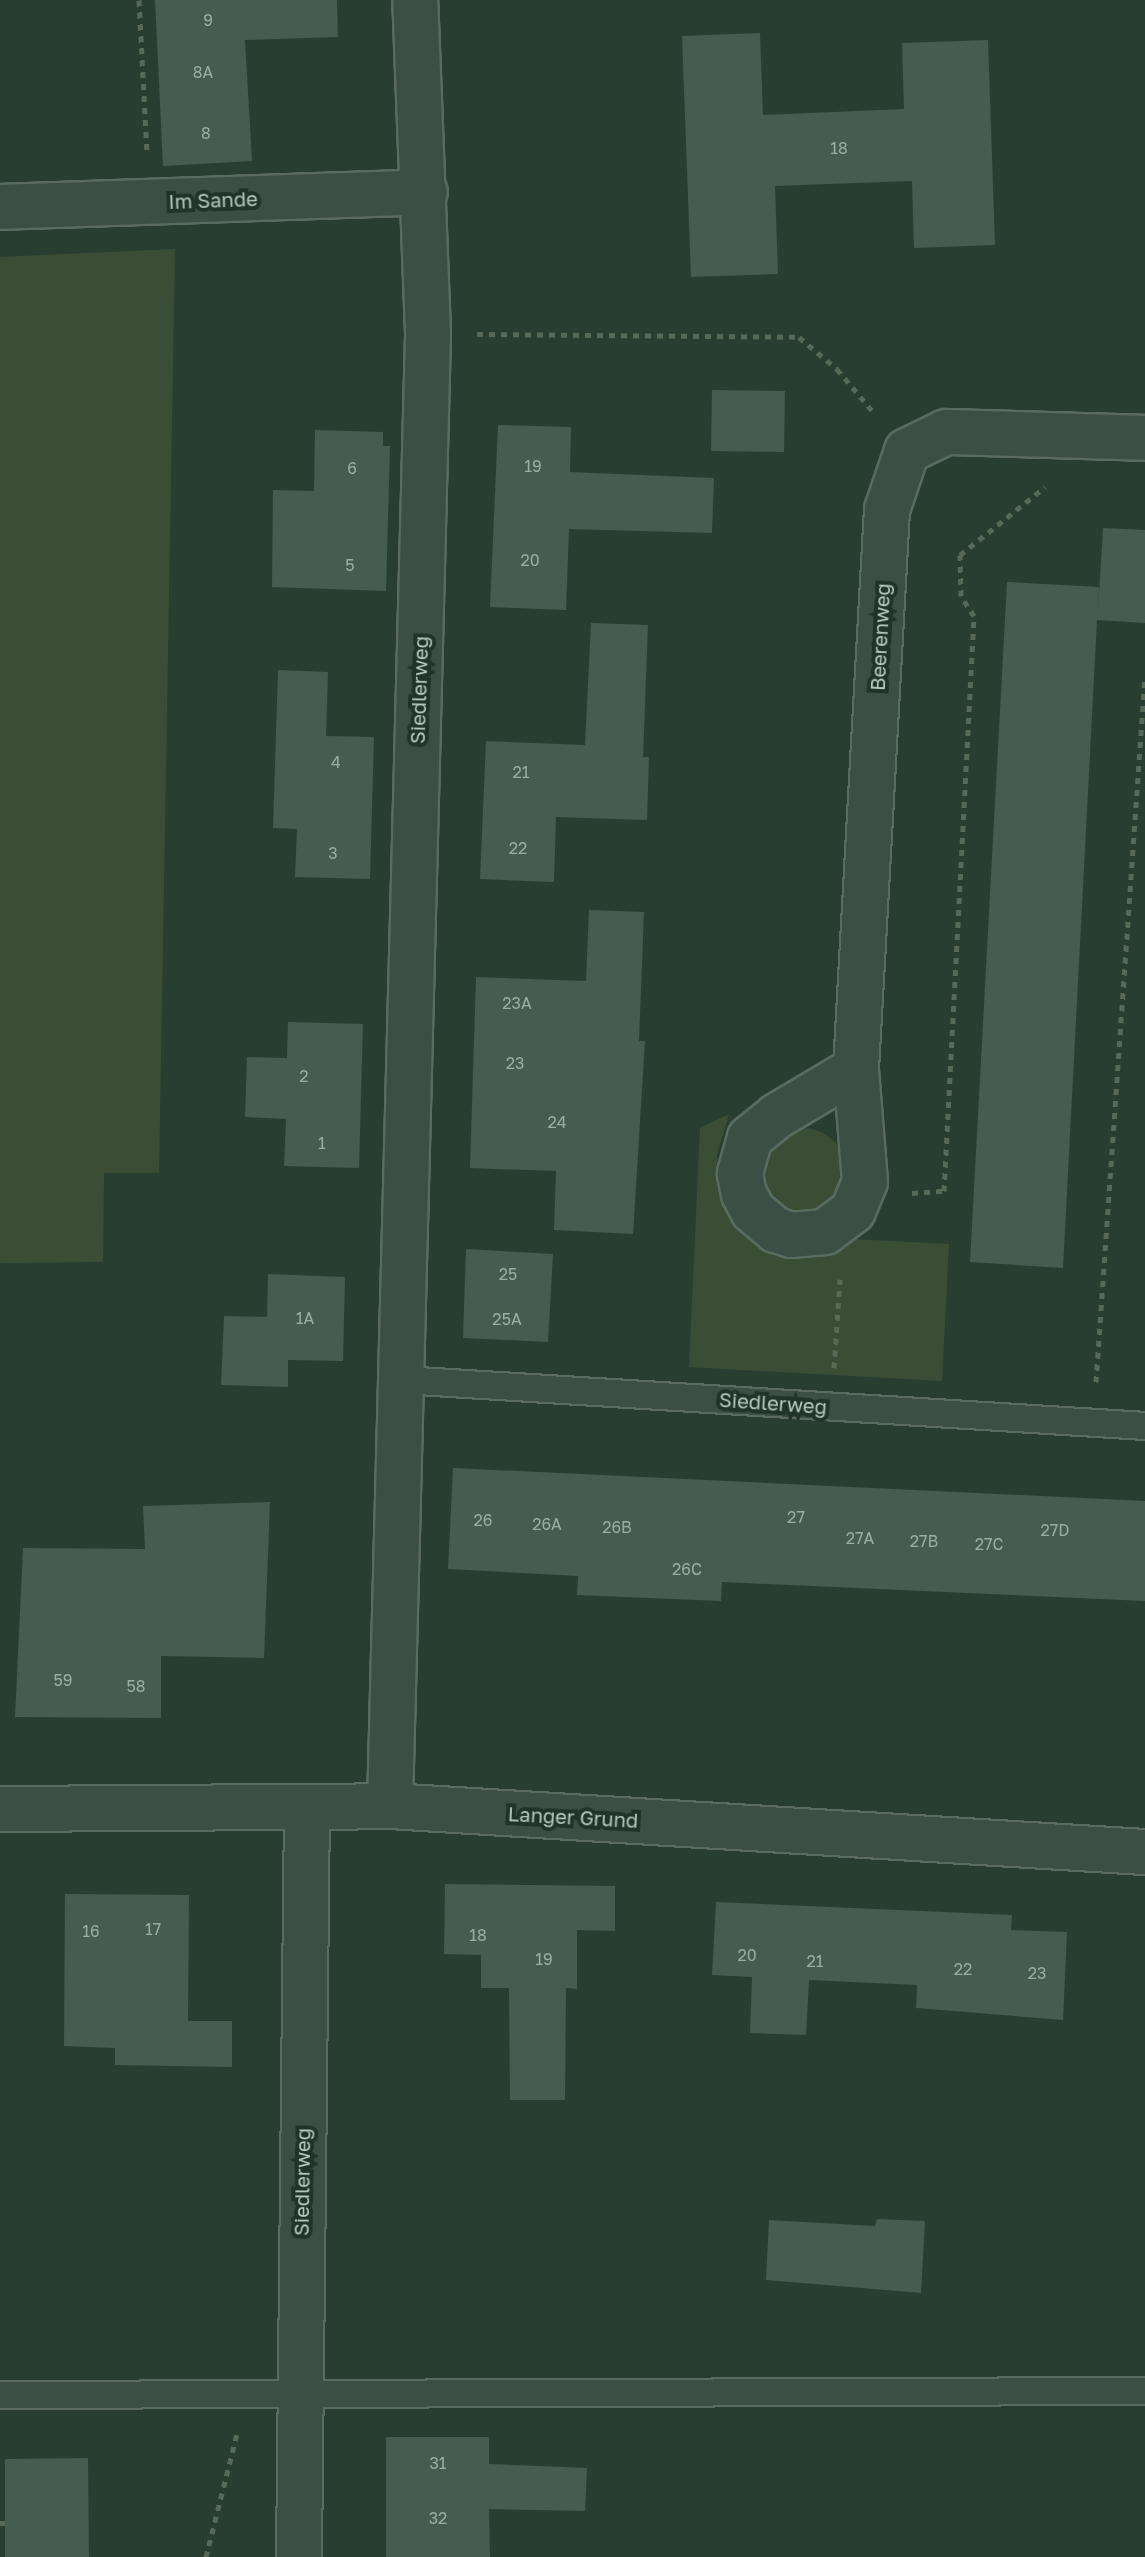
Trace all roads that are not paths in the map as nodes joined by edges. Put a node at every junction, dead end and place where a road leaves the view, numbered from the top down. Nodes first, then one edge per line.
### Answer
1 (415, 0) edge
2 (425, 192) junction
3 (0, 207) edge
4 (1145, 438) edge
5 (856, 1069) junction
6 (402, 1380) junction
7 (1145, 1426) edge
8 (390, 1806) junction
9 (307, 1807) junction
10 (0, 1809) edge
11 (1145, 1852) edge
12 (299, 2390) junction
13 (1145, 2391) edge
14 (0, 2395) edge
15 (299, 2557) edge

1 - 2 street, Siedlerweg
2 - 3 street, Im Sande
2 - 6 street, Siedlerweg
4 - 5 street, Beerenweg
5 - 5 street, Beerenweg
6 - 7 lane, Siedlerweg
6 - 8 street, Siedlerweg
8 - 9 street, Langer Grund
8 - 11 street, Langer Grund
9 - 10 street, Langer Grund
9 - 12 street, Siedlerweg
12 - 13 lane
12 - 14 lane
12 - 15 street, Siedlerweg

